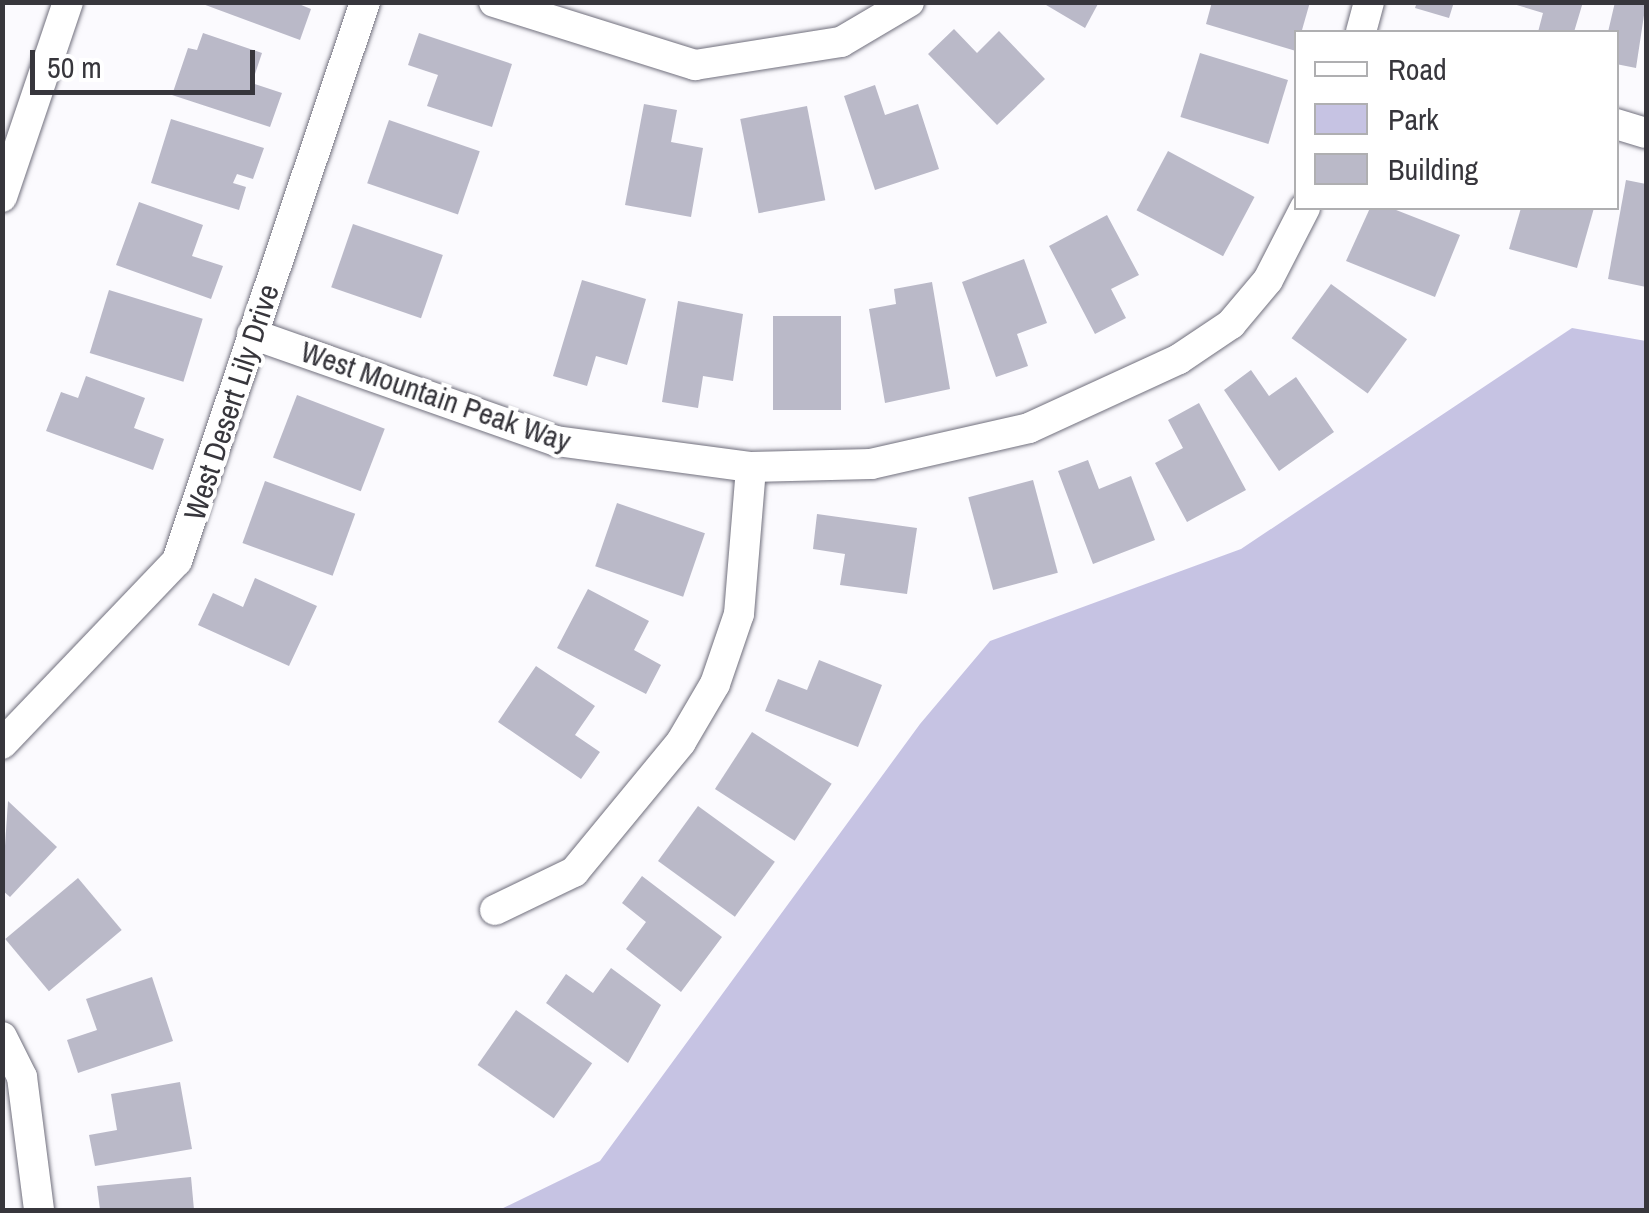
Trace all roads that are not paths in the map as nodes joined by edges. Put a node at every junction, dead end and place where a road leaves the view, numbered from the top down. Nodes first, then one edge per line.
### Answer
1 (68, 2) edge
2 (364, 2) edge
3 (494, 2) edge
4 (909, 2) edge
5 (1370, 2) edge
6 (1363, 30) edge
7 (1619, 125) edge
8 (1646, 133) edge
9 (2, 197) edge
10 (1304, 210) edge
11 (252, 334) junction
12 (751, 467) junction
13 (2, 744) edge
14 (494, 910) dead end
15 (2, 1036) edge
16 (39, 1210) edge

1 - 9 street
2 - 11 street, West Desert Lily Drive
3 - 4 street
5 - 6 street
7 - 8 street
10 - 12 street, West Mountain Peak Way
11 - 12 street, West Mountain Peak Way
11 - 13 street, West Desert Lily Drive
12 - 14 street
15 - 16 street

